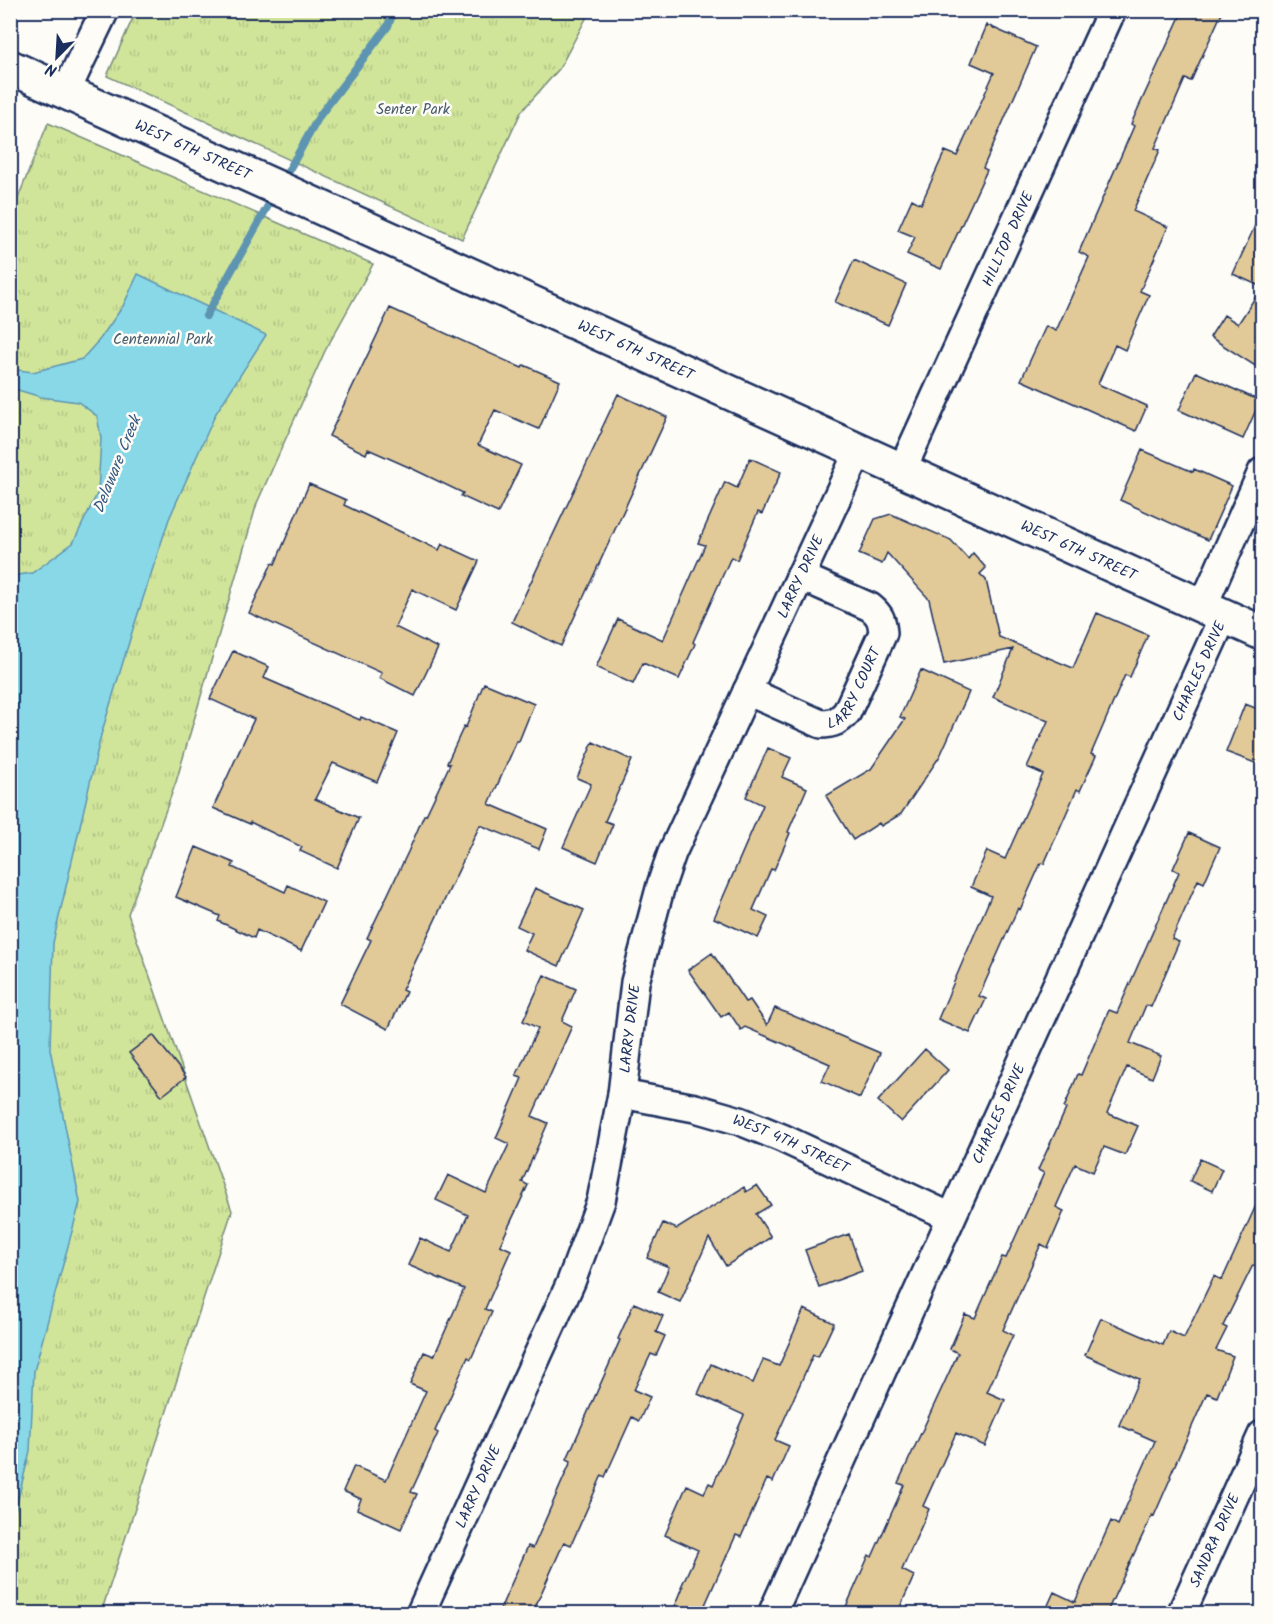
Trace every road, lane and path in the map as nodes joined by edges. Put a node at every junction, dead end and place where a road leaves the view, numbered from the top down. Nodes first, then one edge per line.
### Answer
1 (105, 10) edge
2 (1112, 10) edge
3 (10, 67) edge
4 (66, 92) junction
5 (859, 450) junction
6 (902, 470) junction
7 (1263, 472) edge
8 (800, 576) junction
9 (1214, 610) junction
10 (1263, 633) edge
11 (747, 691) junction
12 (622, 1094) junction
13 (951, 1217) junction
14 (1263, 1435) edge
15 (420, 1614) edge
16 (772, 1614) edge
17 (1181, 1614) edge

1 - 4 street
2 - 6 street, HILLTOP DRIVE
3 - 4 street, WEST 6TH STREET
4 - 5 street, WEST 6TH STREET
5 - 6 street, WEST 6TH STREET
5 - 8 street, LARRY DRIVE
6 - 9 street, WEST 6TH STREET
7 - 9 street, CHARLES DRIVE
8 - 11 street, LARRY DRIVE
8 - 11 street, LARRY COURT
9 - 10 street, WEST 6TH STREET
9 - 13 street, CHARLES DRIVE
11 - 12 street, LARRY DRIVE
12 - 13 street, WEST 4TH STREET
12 - 15 street, LARRY DRIVE
13 - 16 street, CHARLES DRIVE
14 - 17 street, SANDRA DRIVE

